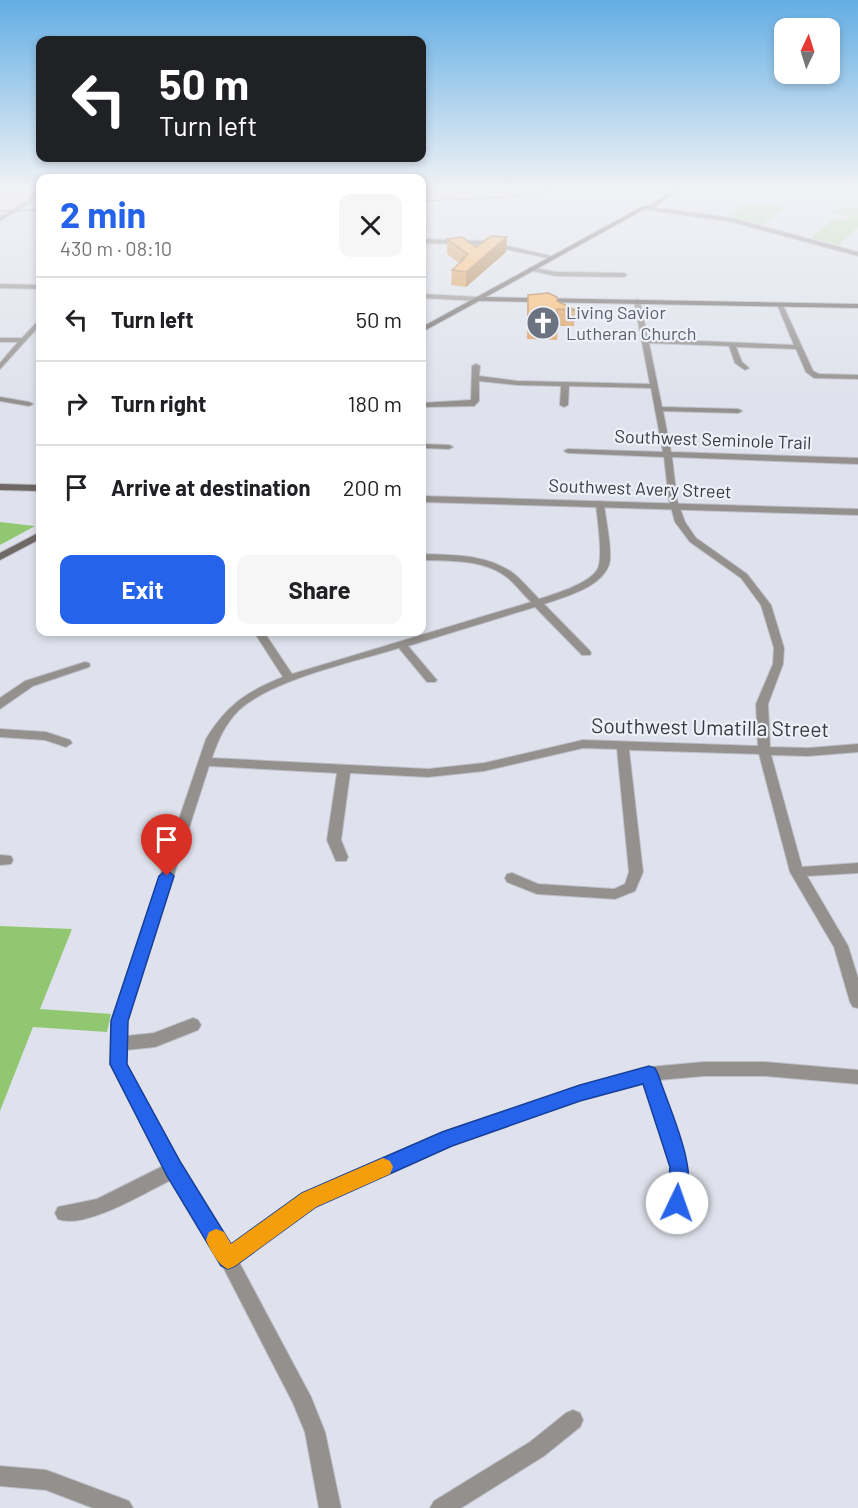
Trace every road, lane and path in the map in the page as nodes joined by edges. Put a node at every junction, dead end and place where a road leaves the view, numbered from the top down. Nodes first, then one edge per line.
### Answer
1 (549, 258) edge
2 (530, 269) junction
3 (624, 275) dead end
4 (0, 286) edge
5 (36, 287) edge
6 (426, 296) edge
7 (479, 298) junction
8 (637, 301) junction
9 (780, 304) junction
10 (857, 307) edge
11 (36, 326) edge
12 (426, 328) edge
13 (0, 340) edge
14 (24, 340) junction
15 (646, 341) junction
16 (732, 345) junction
17 (798, 346) junction
18 (476, 366) dead end
19 (0, 367) edge
20 (745, 368) dead end
21 (858, 377) edge
22 (476, 378) junction
23 (565, 385) junction
24 (654, 386) junction
25 (0, 399) edge
26 (29, 404) dead end
27 (426, 405) edge
28 (564, 405) dead end
29 (659, 409) junction
30 (738, 411) dead end
31 (426, 446) edge
32 (449, 447) dead end
33 (568, 451) dead end
34 (668, 456) junction
35 (858, 461) edge
36 (0, 487) edge
37 (36, 488) edge
38 (426, 499) edge
39 (600, 504) junction
40 (675, 506) junction
41 (858, 512) edge
42 (36, 537) edge
43 (0, 557) edge
44 (426, 557) edge
45 (538, 603) junction
46 (262, 636) edge
47 (403, 646) junction
48 (585, 653) dead end
49 (85, 665) dead end
50 (289, 678) junction
51 (431, 680) dead end
52 (0, 705) edge
53 (0, 733) edge
54 (66, 743) dead end
55 (623, 745) junction
56 (858, 748) edge
57 (764, 750) junction
58 (205, 762) junction
59 (344, 769) junction
60 (341, 857) dead end
61 (858, 868) edge
62 (797, 872) junction
63 (512, 878) dead end
64 (858, 1002) edge
65 (193, 1025) dead end
66 (118, 1044) junction
67 (649, 1074) junction
68 (858, 1077) edge
69 (174, 1169) junction
70 (677, 1203) dead end
71 (64, 1213) dead end
72 (228, 1259) junction
73 (573, 1420) dead end
74 (0, 1476) edge
75 (122, 1508) edge
76 (330, 1508) edge
77 (441, 1508) edge

1 - 2 main road
2 - 3 street
2 - 7 main road
4 - 5 street
6 - 7 street
7 - 8 main road
7 - 12 main road
8 - 9 main road
8 - 15 street
9 - 10 main road
9 - 17 street
11 - 14 street
13 - 14 street
14 - 19 street
15 - 16 street
15 - 24 street
16 - 17 street
16 - 20 street
17 - 21 street
18 - 22 street
22 - 23 street
22 - 27 street
23 - 24 street
23 - 28 street
24 - 29 street
25 - 26 street
29 - 30 street
29 - 34 street
31 - 32 street
33 - 34 street, Southwest Seminole Trail
34 - 35 street, Southwest Seminole Trail
34 - 40 street
36 - 37 main road
38 - 39 street, Southwest Avery Street
39 - 40 street, Southwest Avery Street
39 - 45 street
40 - 41 street, Southwest Avery Street
40 - 57 street
42 - 43 main road
44 - 45 street
45 - 47 street
45 - 48 street
46 - 50 street
47 - 50 street
47 - 51 street
49 - 52 street
50 - 58 street
53 - 54 street
55 - 57 street, Southwest Umatilla Street
55 - 59 street, Southwest Umatilla Street
55 - 63 street
56 - 57 street, Southwest Umatilla Street
57 - 62 street
58 - 59 street, Southwest Umatilla Street
58 - 66 street
59 - 60 street
61 - 62 street
62 - 64 street
65 - 66 street
66 - 69 street
67 - 68 street
67 - 70 street
67 - 72 street
69 - 71 street
69 - 72 street
72 - 76 street
73 - 77 street
74 - 75 street

